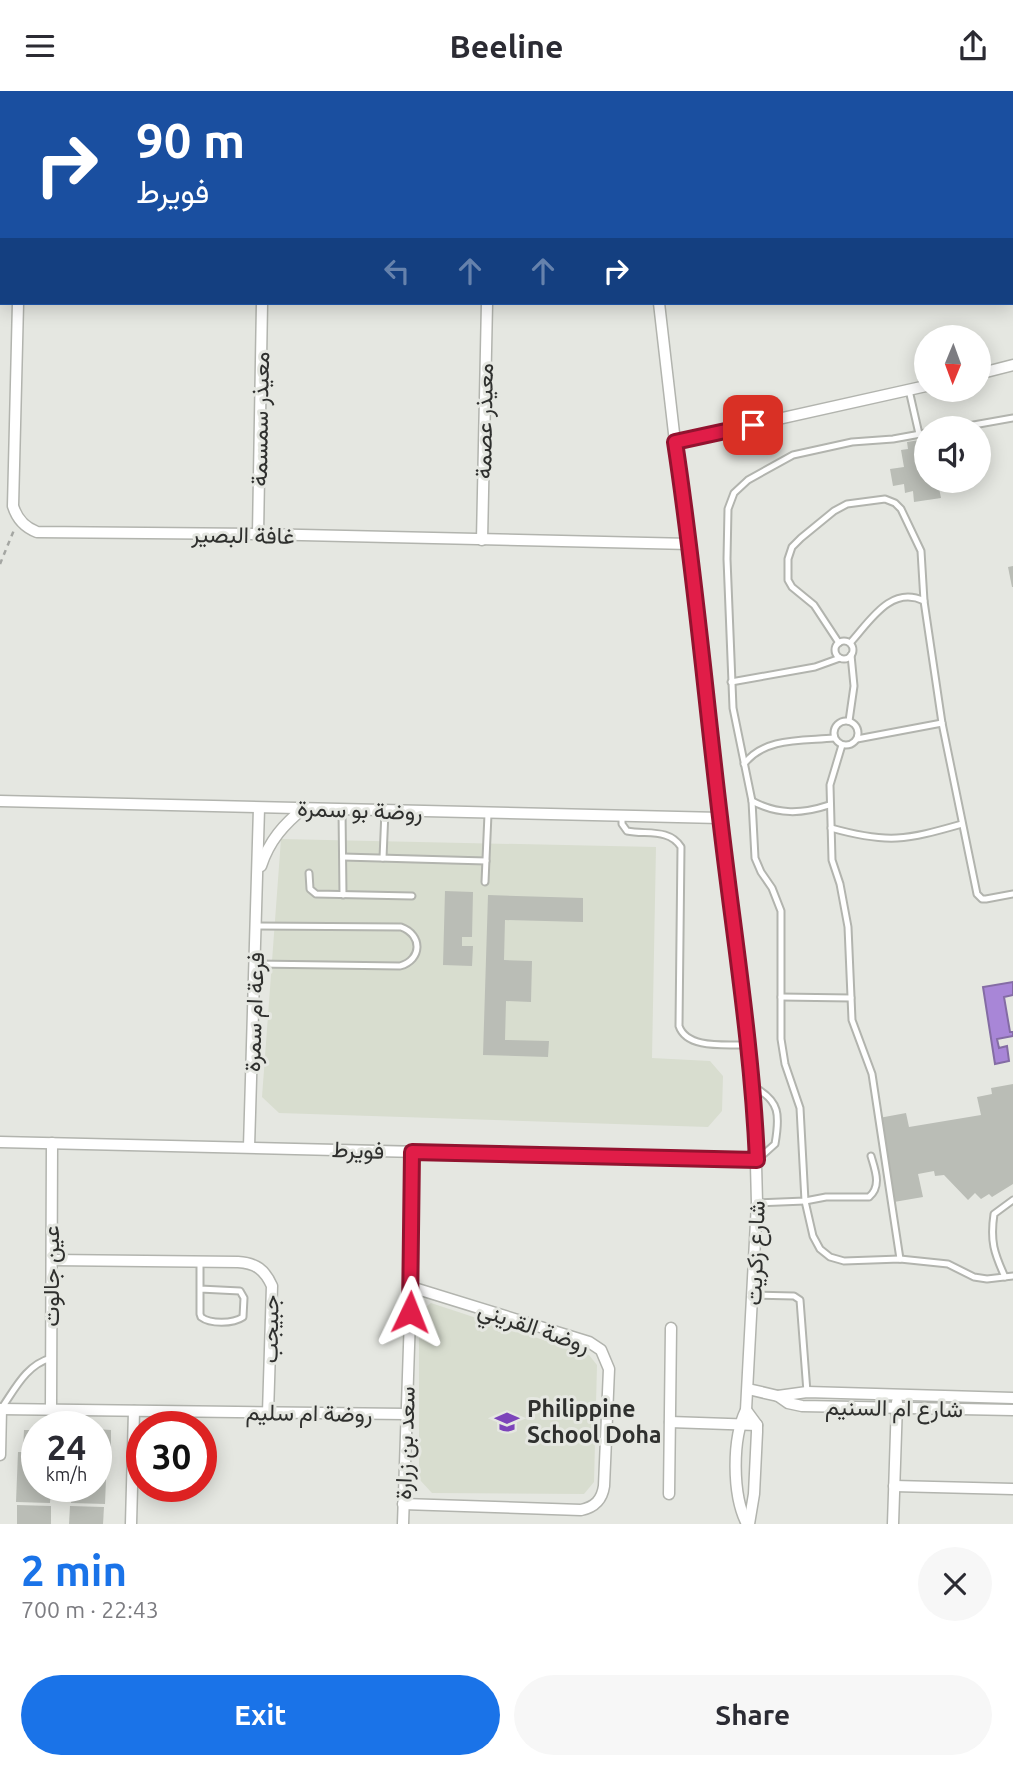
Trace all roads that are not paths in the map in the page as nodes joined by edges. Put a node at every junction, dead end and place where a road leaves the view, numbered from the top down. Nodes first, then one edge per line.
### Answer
1 (18, 305) edge
2 (262, 305) edge
3 (487, 305) edge
4 (659, 305) edge
5 (1013, 365) edge
6 (991, 371) edge
7 (914, 389) edge
8 (909, 390) junction
9 (917, 416) edge
10 (1013, 418) edge
11 (991, 422) edge
12 (914, 435) edge
13 (675, 442) junction
14 (258, 534) junction
15 (482, 540) junction
16 (690, 544) junction
17 (924, 601) junction
18 (851, 642) junction
19 (839, 643) junction
20 (851, 655) junction
21 (841, 658) junction
22 (732, 682) junction
23 (849, 721) junction
24 (942, 723) junction
25 (834, 738) junction
26 (857, 739) junction
27 (842, 745) junction
28 (744, 764) junction
29 (0, 801) edge
30 (752, 801) junction
31 (829, 805) junction
32 (260, 807) junction
33 (304, 809) junction
34 (342, 810) junction
35 (385, 811) junction
36 (488, 814) junction
37 (622, 816) junction
38 (720, 818) junction
39 (962, 824) junction
40 (831, 828) junction
41 (343, 857) junction
42 (383, 858) junction
43 (486, 860) junction
44 (309, 873) dead end
45 (257, 876) junction
46 (485, 882) dead end
47 (1013, 894) edge
48 (343, 895) junction
49 (412, 896) dead end
50 (257, 926) junction
51 (256, 964) junction
52 (781, 997) junction
53 (852, 998) junction
54 (749, 1045) junction
55 (754, 1087) junction
56 (0, 1142) edge
57 (52, 1143) junction
58 (249, 1147) junction
59 (412, 1152) junction
60 (871, 1156) dead end
61 (757, 1160) junction
62 (1013, 1200) edge
63 (805, 1202) junction
64 (757, 1203) junction
65 (900, 1259) junction
66 (52, 1260) junction
67 (201, 1262) junction
68 (1013, 1276) edge
69 (1005, 1277) junction
70 (411, 1287) junction
71 (200, 1289) junction
72 (754, 1295) junction
73 (671, 1328) dead end
74 (51, 1358) junction
75 (748, 1389) junction
76 (807, 1392) junction
77 (778, 1396) junction
78 (897, 1396) junction
79 (1013, 1398) edge
80 (897, 1408) junction
81 (1, 1409) edge
82 (51, 1409) junction
83 (746, 1410) junction
84 (1013, 1410) edge
85 (134, 1411) edge
86 (217, 1412) edge
87 (268, 1413) junction
88 (406, 1415) junction
89 (670, 1422) junction
90 (739, 1424) junction
91 (757, 1425) junction
92 (0, 1455) edge
93 (894, 1486) junction
94 (1013, 1489) edge
95 (669, 1494) dead end
96 (132, 1502) edge
97 (403, 1504) junction
98 (131, 1524) edge
99 (403, 1524) edge
100 (748, 1524) edge
101 (893, 1524) edge

1 - 14 street, غافة البصير
2 - 14 street, معيذر سمسمة
3 - 15 street, معيذر عصمة
4 - 13 street, شارع زكريت
5 - 6 street
7 - 8 street
8 - 9 lane
8 - 13 street
10 - 11 lane
12 - 22 lane
13 - 16 street, شارع زكريت
14 - 15 street, غافة البصير
15 - 16 street, غافة البصير
16 - 38 street, شارع زكريت
17 - 18 lane
17 - 19 lane
17 - 24 lane
18 - 19 lane
18 - 20 lane
19 - 21 lane
20 - 21 lane
20 - 23 lane
21 - 22 lane
22 - 28 lane
23 - 25 lane
23 - 26 lane
24 - 26 lane
24 - 39 lane
25 - 27 lane
25 - 28 lane
26 - 27 lane
27 - 31 lane
28 - 30 lane
29 - 32 street, روضة بو سمرة
30 - 31 lane
30 - 52 lane
31 - 40 lane
32 - 33 street, روضة بو سمرة
32 - 45 street, فرعة ام سمرة
33 - 34 street, روضة بو سمرة
33 - 45 street, فرعة ام سمرة
34 - 35 street, روضة بو سمرة
34 - 41 lane
35 - 36 street, روضة بو سمرة
35 - 42 lane
36 - 37 street, روضة بو سمرة
36 - 43 lane
37 - 38 street, روضة بو سمرة
37 - 54 lane
38 - 54 street, شارع زكريت
39 - 40 lane
39 - 47 lane
40 - 53 lane
41 - 42 lane
41 - 48 lane
42 - 43 lane
43 - 46 lane
44 - 48 lane
45 - 50 street, فرعة ام سمرة
48 - 49 lane
50 - 51 street, فرعة ام سمرة
50 - 51 lane
51 - 58 street, فرعة ام سمرة
52 - 53 lane
52 - 63 lane
53 - 65 lane
54 - 55 street, شارع زكريت
55 - 61 street, شارع زكريت
55 - 61 lane
56 - 57 street, فويرط
57 - 58 street, فويرط
57 - 66 street, عين جالوت
58 - 59 street, فويرط
59 - 61 street, فويرط
59 - 70 street, سعد بن زرارة
60 - 63 lane
61 - 64 street, شارع زكريت
62 - 69 lane
63 - 64 lane
63 - 65 lane
64 - 72 street, شارع زكريت
65 - 69 lane
66 - 67 street
66 - 74 street, عين جالوت
67 - 71 lane
67 - 87 street, جبيجب
68 - 69 lane
70 - 88 street, سعد بن زرارة
70 - 97 street, روضة القريني
71 - 71 lane
72 - 75 street, شارع زكريت
72 - 76 lane
73 - 89 street
74 - 81 lane
74 - 82 street, عين جالوت
75 - 77 street, شارع ام السنيم
75 - 83 street, شارع زكريت
76 - 77 street, شارع ام السنيم
76 - 78 street, شارع ام السنيم
77 - 80 street, شارع ام السنيم
78 - 79 street, شارع ام السنيم
78 - 80 street
80 - 84 street, شارع ام السنيم
80 - 93 street
81 - 82 street, روضة ام سليم
81 - 92 street
82 - 85 street, روضة ام سليم
83 - 90 street, شارع زكريت
83 - 91 street
86 - 87 street, روضة ام سليم
87 - 88 street, روضة ام سليم
88 - 97 street, سعد بن زرارة
89 - 90 street
89 - 95 street
90 - 91 street
90 - 100 street, شارع زكريت
91 - 100 street, شارع زكريت
93 - 94 street
93 - 101 street
96 - 98 street
97 - 99 street, سعد بن زرارة

